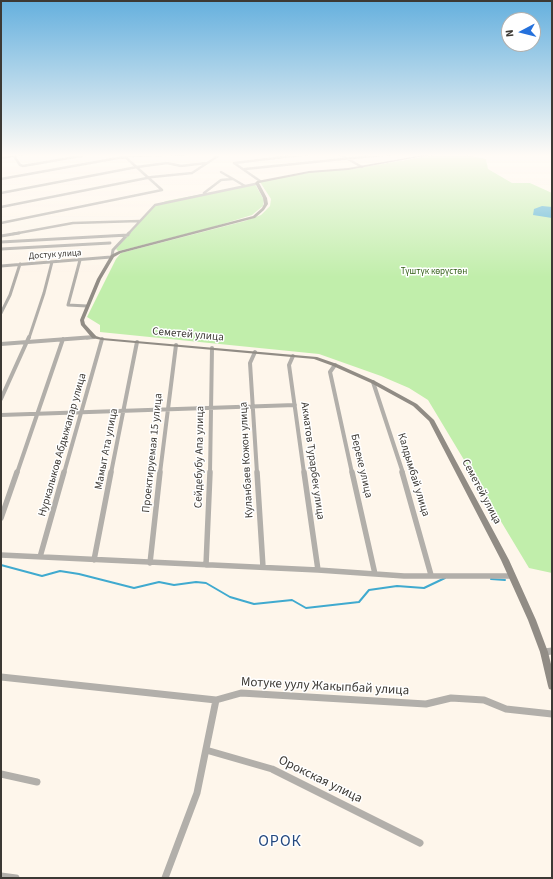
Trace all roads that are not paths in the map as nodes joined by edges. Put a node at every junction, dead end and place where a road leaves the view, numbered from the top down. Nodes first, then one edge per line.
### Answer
1 (62, 195) edge
2 (138, 195) edge
3 (199, 195) edge
4 (263, 195) edge
5 (1, 207) edge
6 (140, 221) junction
7 (1, 223) edge
8 (128, 235) junction
9 (1, 236) edge
10 (1, 242) edge
11 (110, 243) dead end
12 (1, 250) edge
13 (112, 256) junction
14 (80, 260) junction
15 (52, 262) junction
16 (20, 264) junction
17 (1, 266) edge
18 (87, 306) junction
19 (1, 313) edge
20 (94, 337) junction
21 (102, 339) junction
22 (63, 340) junction
23 (27, 342) junction
24 (137, 342) junction
25 (1, 344) edge
26 (176, 345) junction
27 (212, 348) junction
28 (255, 352) junction
29 (293, 356) junction
30 (335, 365) junction
31 (373, 382) junction
32 (1, 398) edge
33 (253, 405) junction
34 (295, 405) junction
35 (210, 407) junction
36 (167, 410) junction
37 (124, 412) junction
38 (82, 413) junction
39 (37, 414) junction
40 (1, 415) edge
41 (1, 518) edge
42 (1, 555) edge
43 (40, 557) junction
44 (94, 560) junction
45 (150, 563) junction
46 (206, 565) junction
47 (263, 567) junction
48 (318, 570) junction
49 (375, 574) junction
50 (430, 575) junction
51 (512, 576) junction
52 (548, 651) edge
53 (1, 677) edge
54 (552, 686) edge
55 (216, 700) junction
56 (552, 714) edge
57 (206, 750) junction
58 (1, 774) edge
59 (37, 782) dead end
60 (420, 843) dead end
61 (1, 876) edge
62 (16, 878) edge
63 (165, 878) edge

1 - 5 street
2 - 7 street
3 - 6 street
4 - 13 street
6 - 8 street
6 - 9 street
8 - 10 street
8 - 13 street
11 - 12 street
13 - 14 street, Достук улица
13 - 18 street
14 - 15 street, Достук улица
14 - 18 street
15 - 16 street, Достук улица
15 - 23 street
16 - 17 street, Достук улица
16 - 19 street
18 - 20 street
20 - 21 street, Семетей улица
20 - 22 street
21 - 24 street, Семетей улица
21 - 38 street, Нуркалыков Абдыжапар улица
22 - 23 street
22 - 39 street
23 - 25 street
23 - 32 street
24 - 26 street, Семетей улица
24 - 37 street, Мамыт Ата улица
26 - 27 street, Семетей улица
26 - 36 street, Проектируемая 15 улица
27 - 28 street, Семетей улица
27 - 35 street, Сейдебубу Апа улица
28 - 29 street, Семетей улица
28 - 33 street, Куланбаев Кожон улица
29 - 30 street, Семетей улица
29 - 34 street, Акматов Турарбек улица
30 - 31 street, Семетей улица
30 - 49 street, Береке улица
31 - 50 street, Калдымбай улица
31 - 51 street, Семетей улица
33 - 34 street
33 - 35 street
33 - 47 street, Куланбаев Кожон улица
34 - 48 street, Акматов Турарбек улица
35 - 36 street
35 - 46 street, Сейдебубу Апа улица
36 - 37 street
36 - 45 street, Проектируемая 15 улица
37 - 38 street
37 - 44 street, Мамыт Ата улица
38 - 39 street
38 - 43 street, Нуркалыков Абдыжапар улица
39 - 40 street
39 - 41 street
42 - 43 street
43 - 44 street
44 - 45 street
45 - 46 street
46 - 47 street
47 - 48 street
48 - 49 street
49 - 50 street
50 - 51 street
51 - 52 street, Семетей улица
52 - 54 street, Семетей улица
53 - 55 street, Мотуке уулу Жакыпбай улица
55 - 56 street, Мотуке уулу Жакыпбай улица
55 - 57 street
57 - 60 street, Орокская улица
57 - 63 street
58 - 59 street
61 - 62 street

